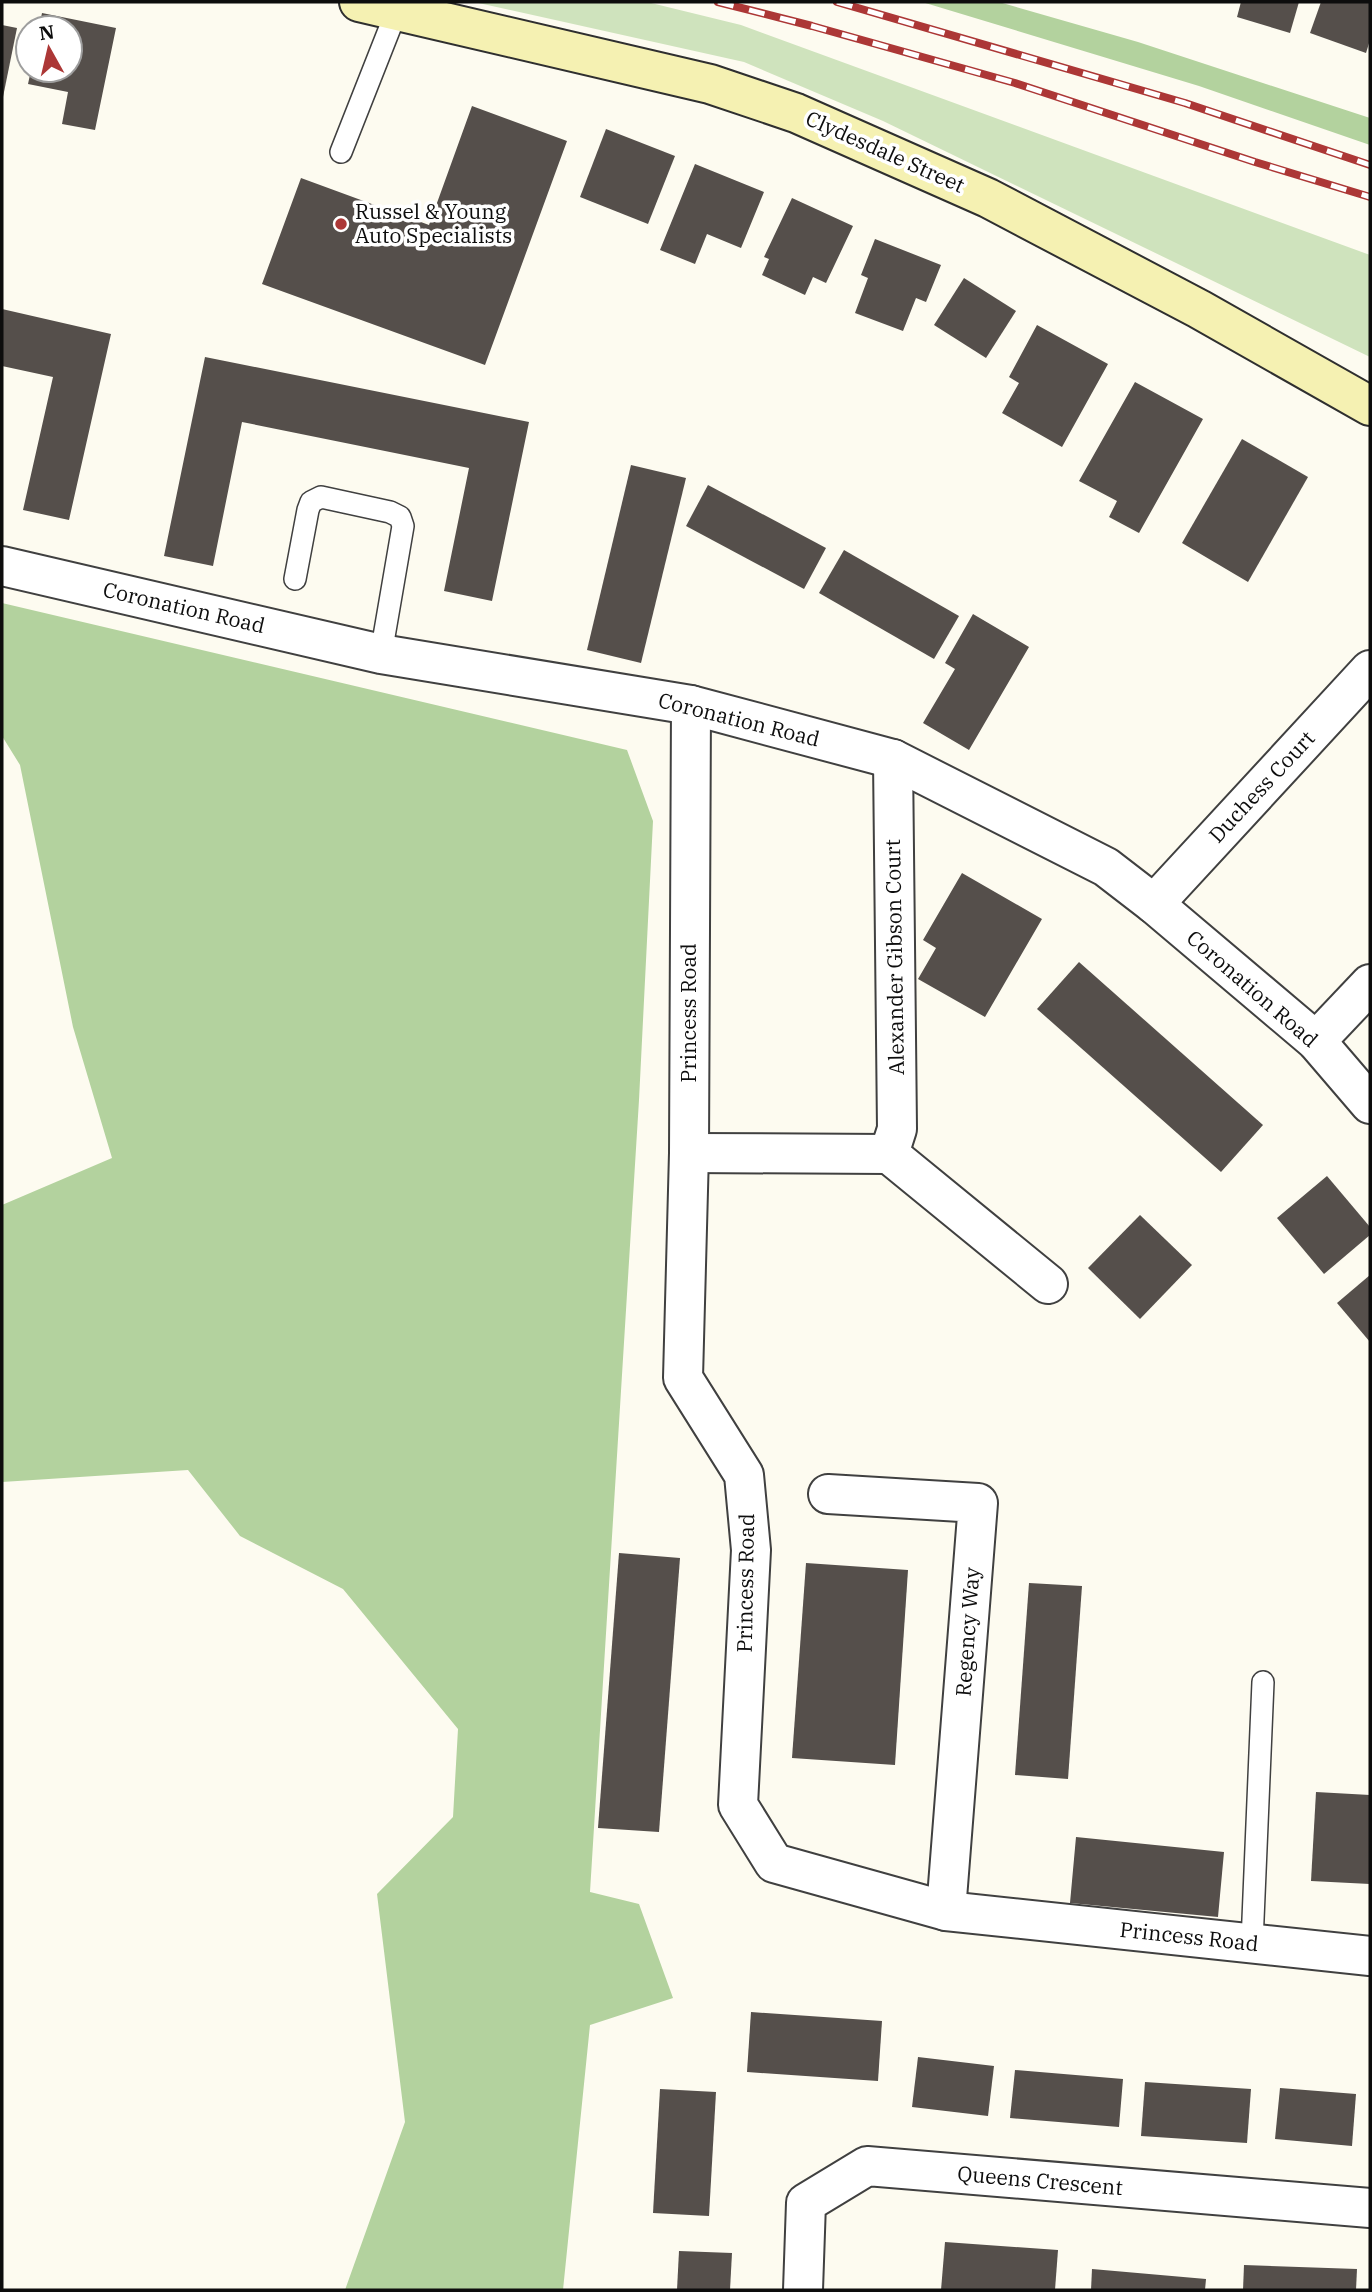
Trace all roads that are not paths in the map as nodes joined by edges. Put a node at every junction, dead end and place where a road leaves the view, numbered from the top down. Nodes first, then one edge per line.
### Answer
1 (359, 2) edge
2 (397, 10) junction
3 (341, 152) dead end
4 (1370, 407) edge
5 (2, 566) edge
6 (295, 579) dead end
7 (381, 654) junction
8 (1370, 670) edge
9 (691, 705) junction
10 (893, 759) junction
11 (1154, 905) junction
12 (1370, 984) edge
13 (1316, 1041) junction
14 (1370, 1104) edge
15 (689, 1153) junction
16 (889, 1154) junction
17 (1048, 1284) dead end
18 (828, 1494) dead end
19 (1263, 1682) dead end
20 (946, 1911) junction
21 (1252, 1943) junction
22 (1370, 1956) edge
23 (1370, 2208) edge
24 (803, 2290) edge

1 - 2 main road, Clydesdale Street
2 - 3 lane
2 - 4 main road, Clydesdale Street
5 - 7 street, Coronation Road
6 - 7 lane
7 - 9 street, Coronation Road
8 - 11 street, Duchess Court
9 - 10 street, Coronation Road
9 - 15 street, Princess Road
10 - 11 street, Coronation Road
10 - 16 street, Alexander Gibson Court
11 - 13 street, Coronation Road
12 - 13 street
13 - 14 street, Coronation Road
15 - 16 street
15 - 20 street, Princess Road
16 - 17 street
18 - 20 street, Regency Way
19 - 21 lane
20 - 21 street, Princess Road
21 - 22 street, Princess Road
23 - 24 street, Queens Crescent

